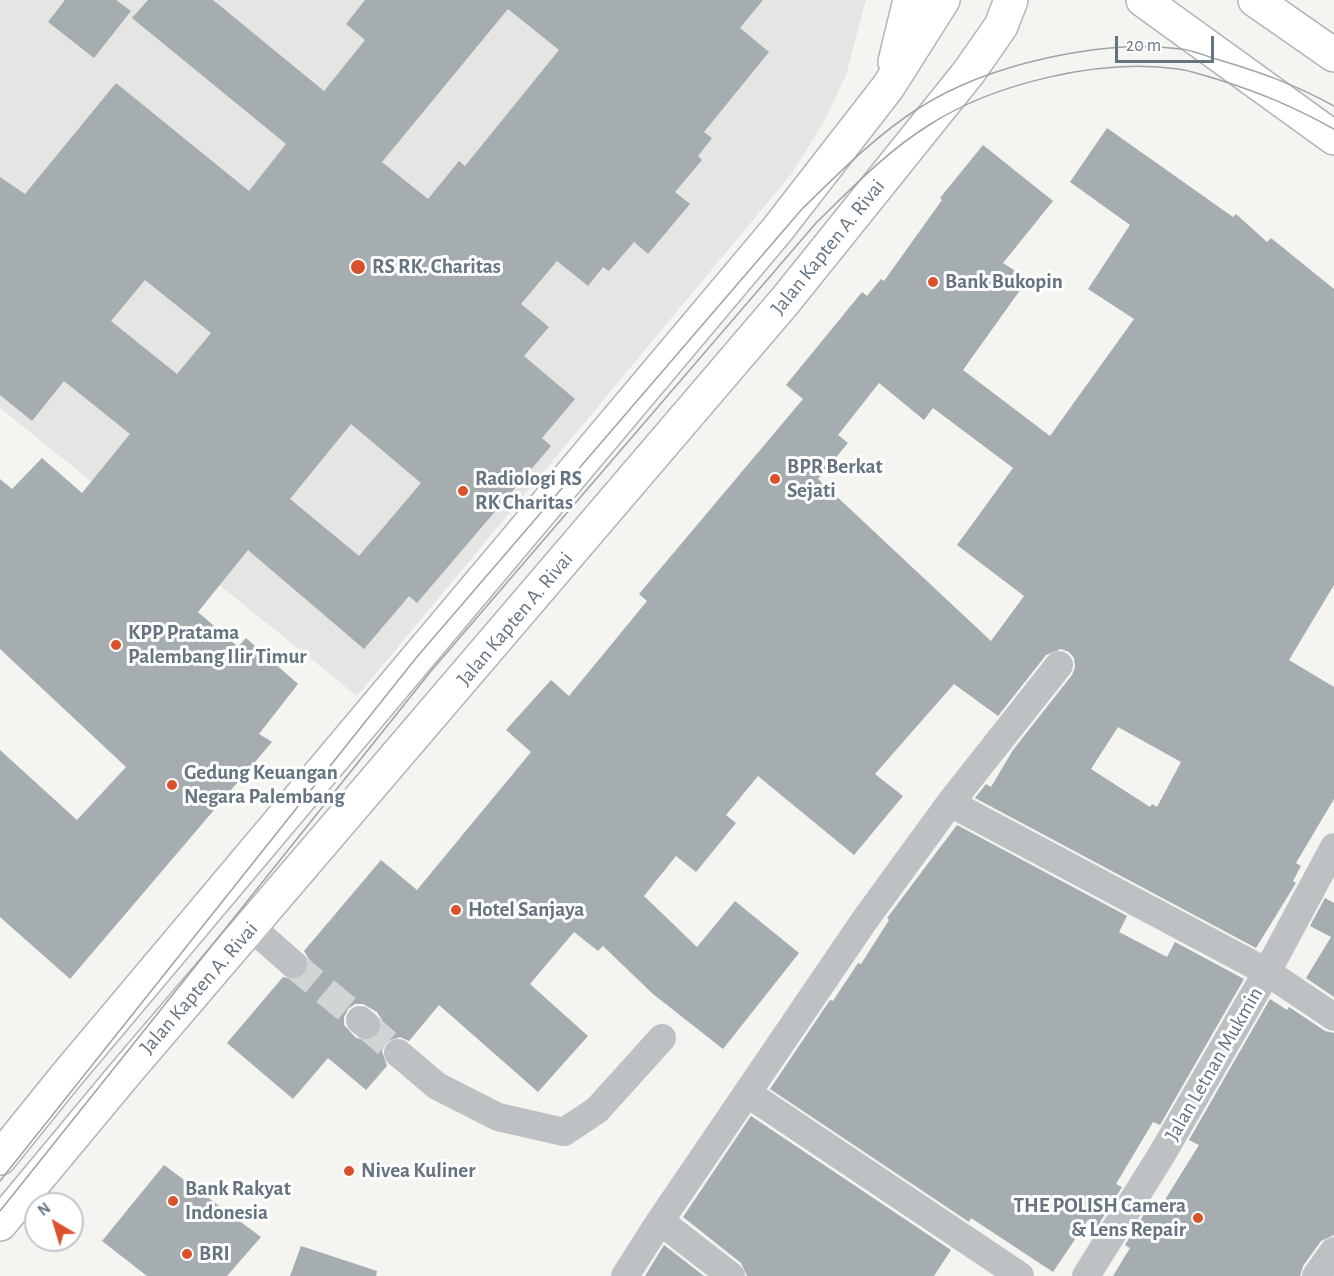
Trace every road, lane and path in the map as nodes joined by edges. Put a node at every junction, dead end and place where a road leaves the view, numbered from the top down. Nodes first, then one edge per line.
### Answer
1 (910, 0) edge
2 (943, 0) edge
3 (1011, 0) edge
4 (1143, 0) edge
5 (1255, 0) edge
6 (1334, 55) edge
7 (888, 87) junction
8 (1334, 138) edge
9 (1059, 665) dead end
10 (950, 803) junction
11 (1334, 847) edge
12 (250, 927) junction
13 (293, 964) tunnel mouth
14 (1267, 972) junction
15 (1334, 1017) edge
16 (662, 1038) dead end
17 (398, 1053) tunnel mouth
18 (747, 1093) junction
19 (2, 1151) edge
20 (660, 1221) junction
21 (0, 1224) edge
22 (1334, 1251) edge
23 (626, 1276) edge
24 (731, 1276) edge
25 (1020, 1276) edge
26 (1086, 1276) edge
27 (1316, 1276) edge

1 - 7 main road
2 - 7 main road, Jalan Kapten A. Rivai
3 - 12 main road, Jalan Kapten A. Rivai
4 - 8 main road
5 - 6 main road
7 - 19 main road, Jalan Kapten A. Rivai
9 - 10 street
10 - 14 street
10 - 18 street
11 - 14 street, Jalan Letnan Mukmin
12 - 13 street
12 - 21 main road, Jalan Kapten A. Rivai
14 - 15 street
14 - 26 street, Jalan Letnan Mukmin
16 - 17 street
18 - 20 street
18 - 25 street
20 - 23 street
20 - 24 street
22 - 27 street

